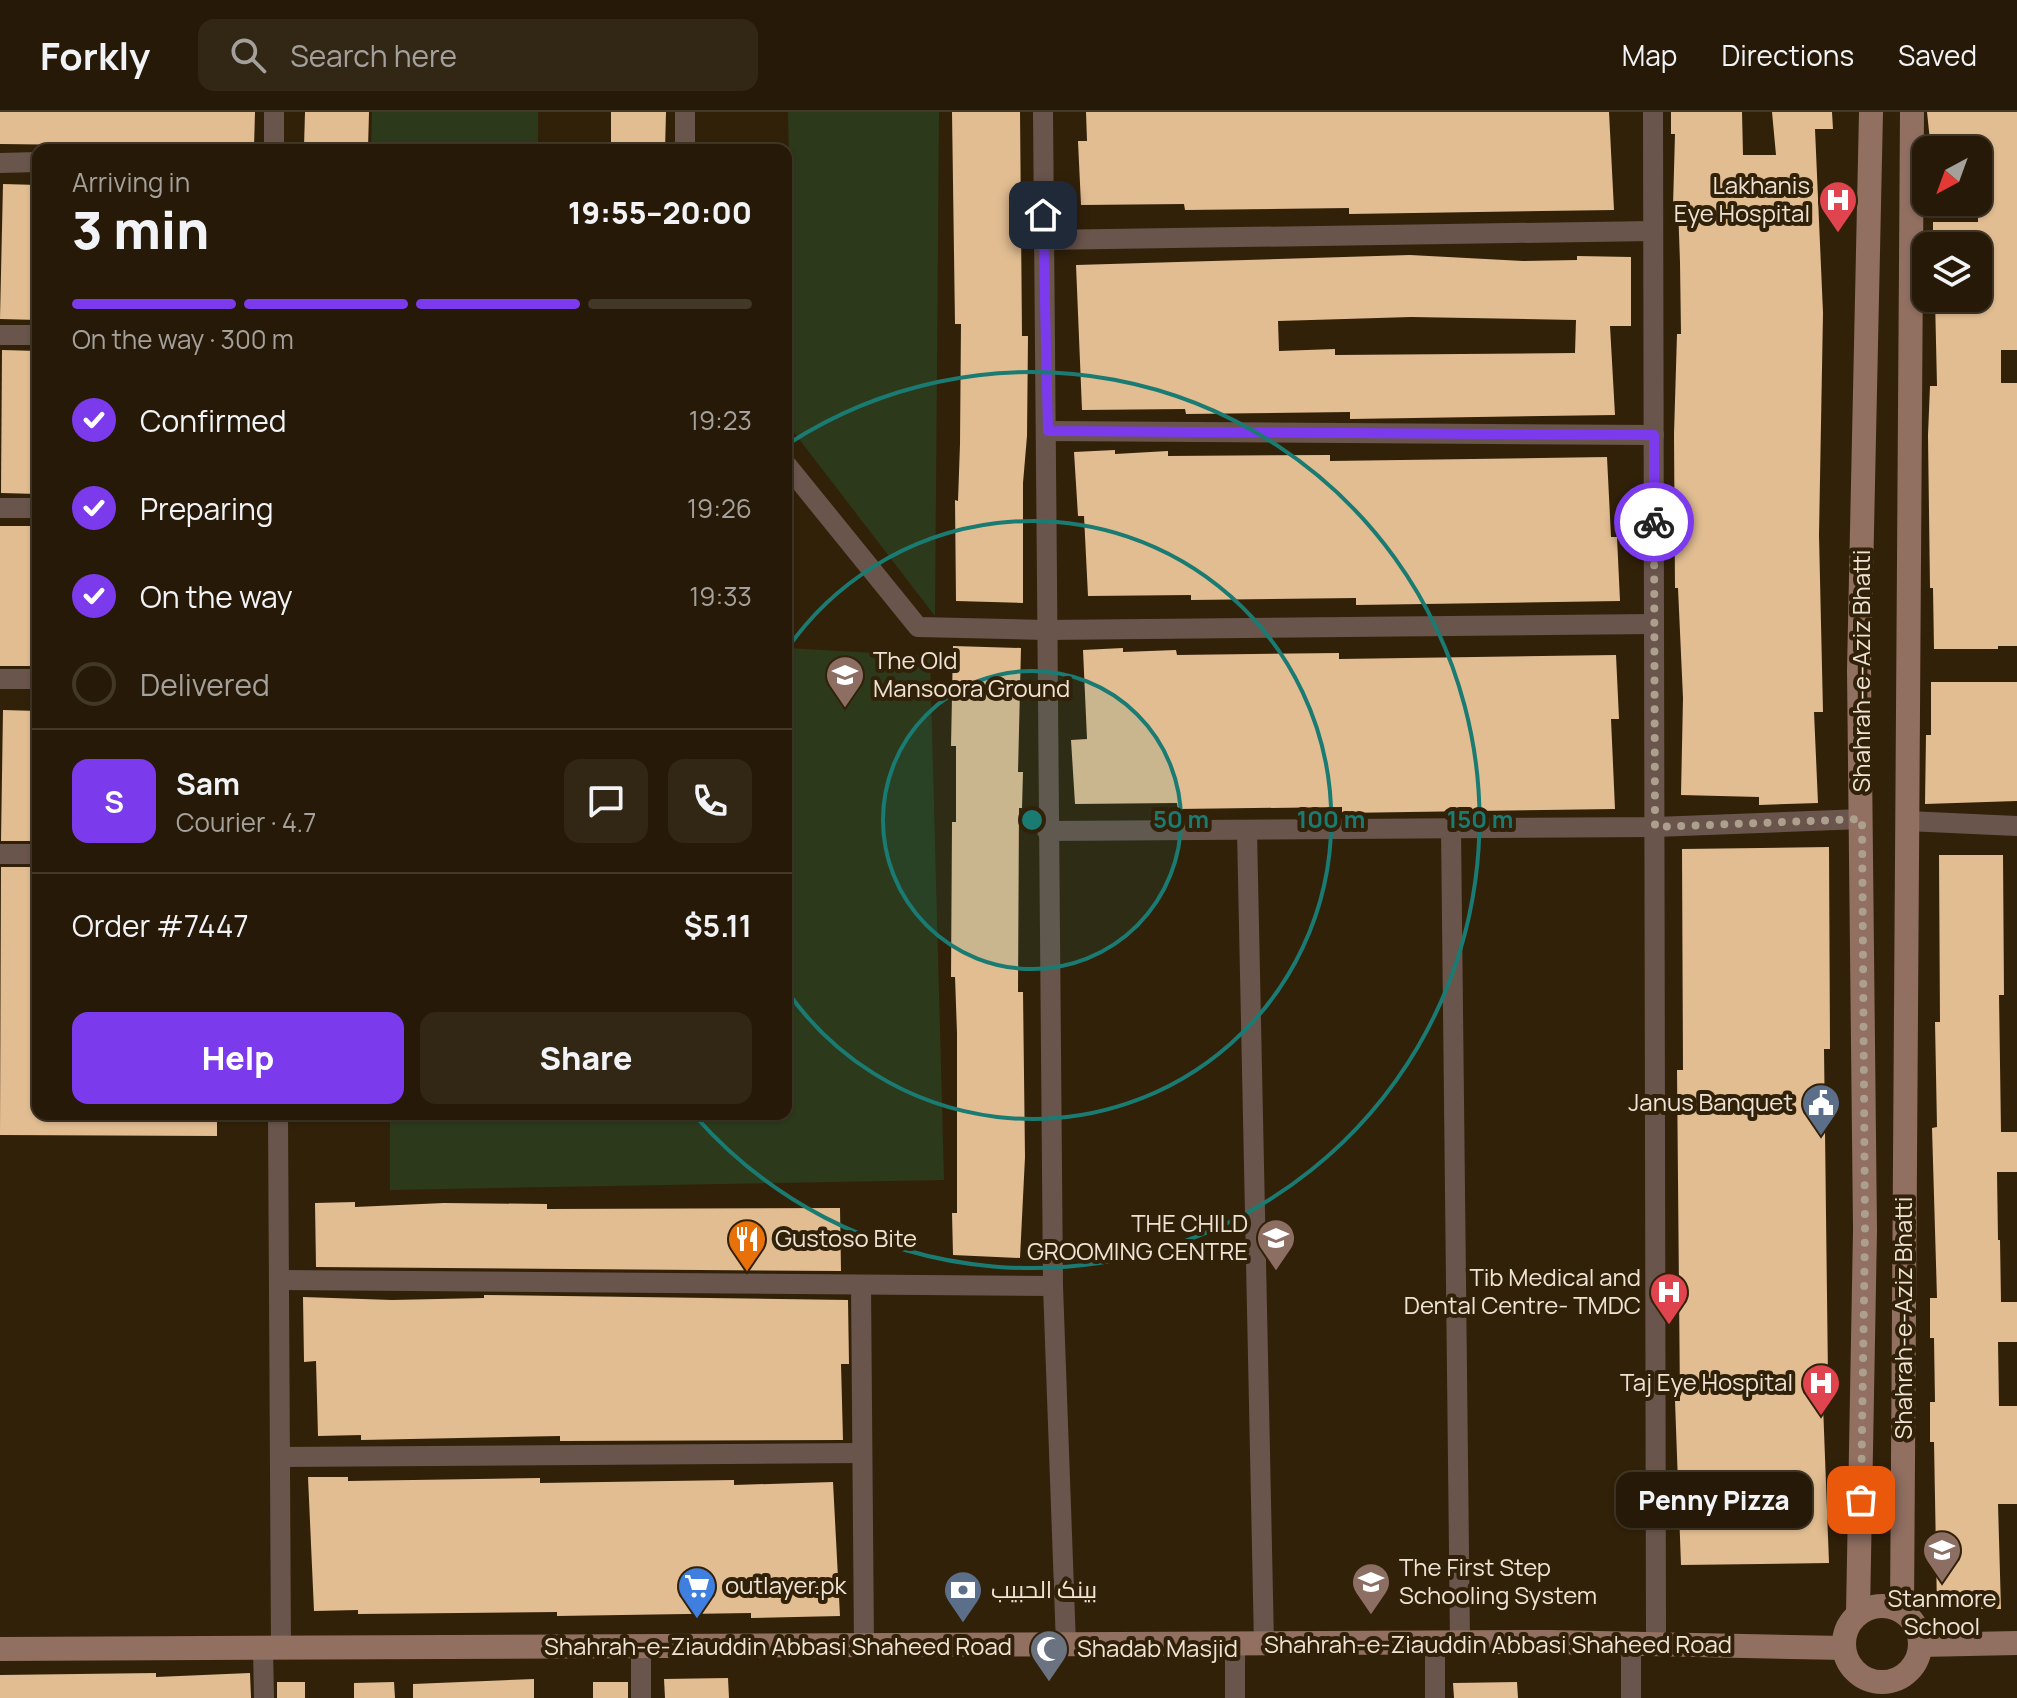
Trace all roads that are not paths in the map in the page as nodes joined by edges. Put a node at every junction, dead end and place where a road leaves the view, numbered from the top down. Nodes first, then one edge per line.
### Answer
1 (274, 112) edge
2 (685, 112) edge
3 (1043, 112) edge
4 (1653, 112) edge
5 (1871, 112) edge
6 (1912, 112) edge
7 (274, 144) edge
8 (685, 144) edge
9 (32, 162) edge
10 (0, 163) edge
11 (1653, 231) junction
12 (1042, 240) junction
13 (0, 335) edge
14 (32, 335) edge
15 (1048, 431) junction
16 (1654, 435) junction
17 (792, 471) edge
18 (0, 508) edge
19 (32, 508) edge
20 (1654, 624) junction
21 (1045, 630) junction
22 (0, 679) edge
23 (32, 679) edge
24 (1862, 819) junction
25 (1907, 821) junction
26 (2017, 826) edge
27 (1655, 827) junction
28 (1451, 829) junction
29 (1247, 830) junction
30 (1047, 831) junction
31 (0, 854) edge
32 (32, 854) edge
33 (278, 1120) edge
34 (279, 1280) junction
35 (861, 1285) junction
36 (1053, 1286) junction
37 (862, 1453) junction
38 (280, 1457) junction
39 (1902, 1611) junction
40 (1858, 1614) junction
41 (1435, 1643) junction
42 (1460, 1643) junction
43 (1631, 1643) junction
44 (1656, 1643) junction
45 (2017, 1643) edge
46 (1235, 1644) junction
47 (1264, 1644) junction
48 (1066, 1645) junction
49 (1920, 1645) junction
50 (864, 1647) junction
51 (641, 1648) junction
52 (1844, 1648) junction
53 (0, 1649) edge
54 (272, 1649) junction
55 (1863, 1687) edge
56 (1898, 1688) edge
57 (264, 1698) edge
58 (641, 1698) edge
59 (1235, 1698) edge
60 (1435, 1698) edge
61 (1631, 1698) edge

1 - 7 street
2 - 8 street
3 - 12 street
4 - 11 street
5 - 24 main road, Shahrah-e-Aziz Bhatti
6 - 25 main road, Shahrah-e-Aziz Bhatti
9 - 10 street
11 - 12 street
11 - 16 street
12 - 15 street
13 - 14 street
15 - 16 street
15 - 21 street
16 - 20 street
17 - 21 street
18 - 19 street
20 - 21 street
20 - 27 street
21 - 30 street
22 - 23 street
24 - 27 street
24 - 40 main road, Shahrah-e-Aziz Bhatti
25 - 26 street
25 - 39 main road, Shahrah-e-Aziz Bhatti
27 - 28 street
27 - 44 street
28 - 29 street
28 - 42 street
29 - 30 street
29 - 47 street
30 - 36 street
31 - 32 street
33 - 34 street
34 - 35 street
34 - 38 street
35 - 36 street
35 - 37 street
36 - 48 street
37 - 38 street
37 - 50 street
38 - 54 street
39 - 40 main road
39 - 49 main road
40 - 52 main road
41 - 42 main road, Shahrah-e-Ziauddin Abbasi Shaheed Road
41 - 47 main road, Shahrah-e-Ziauddin Abbasi Shaheed Road
41 - 60 street
42 - 43 main road, Shahrah-e-Ziauddin Abbasi Shaheed Road
43 - 44 main road, Shahrah-e-Ziauddin Abbasi Shaheed Road
43 - 61 street
44 - 52 main road, Shahrah-e-Ziauddin Abbasi Shaheed Road
45 - 49 main road
46 - 47 main road, Shahrah-e-Ziauddin Abbasi Shaheed Road
46 - 48 main road, Shahrah-e-Ziauddin Abbasi Shaheed Road
46 - 59 street
48 - 50 main road, Shahrah-e-Ziauddin Abbasi Shaheed Road
49 - 56 main road
50 - 51 main road, Shahrah-e-Ziauddin Abbasi Shaheed Road
51 - 54 main road, Shahrah-e-Ziauddin Abbasi Shaheed Road
51 - 58 street
52 - 55 main road
53 - 54 main road, Shahrah-e-Ziauddin Abbasi Shaheed Road
54 - 57 street
55 - 56 main road

